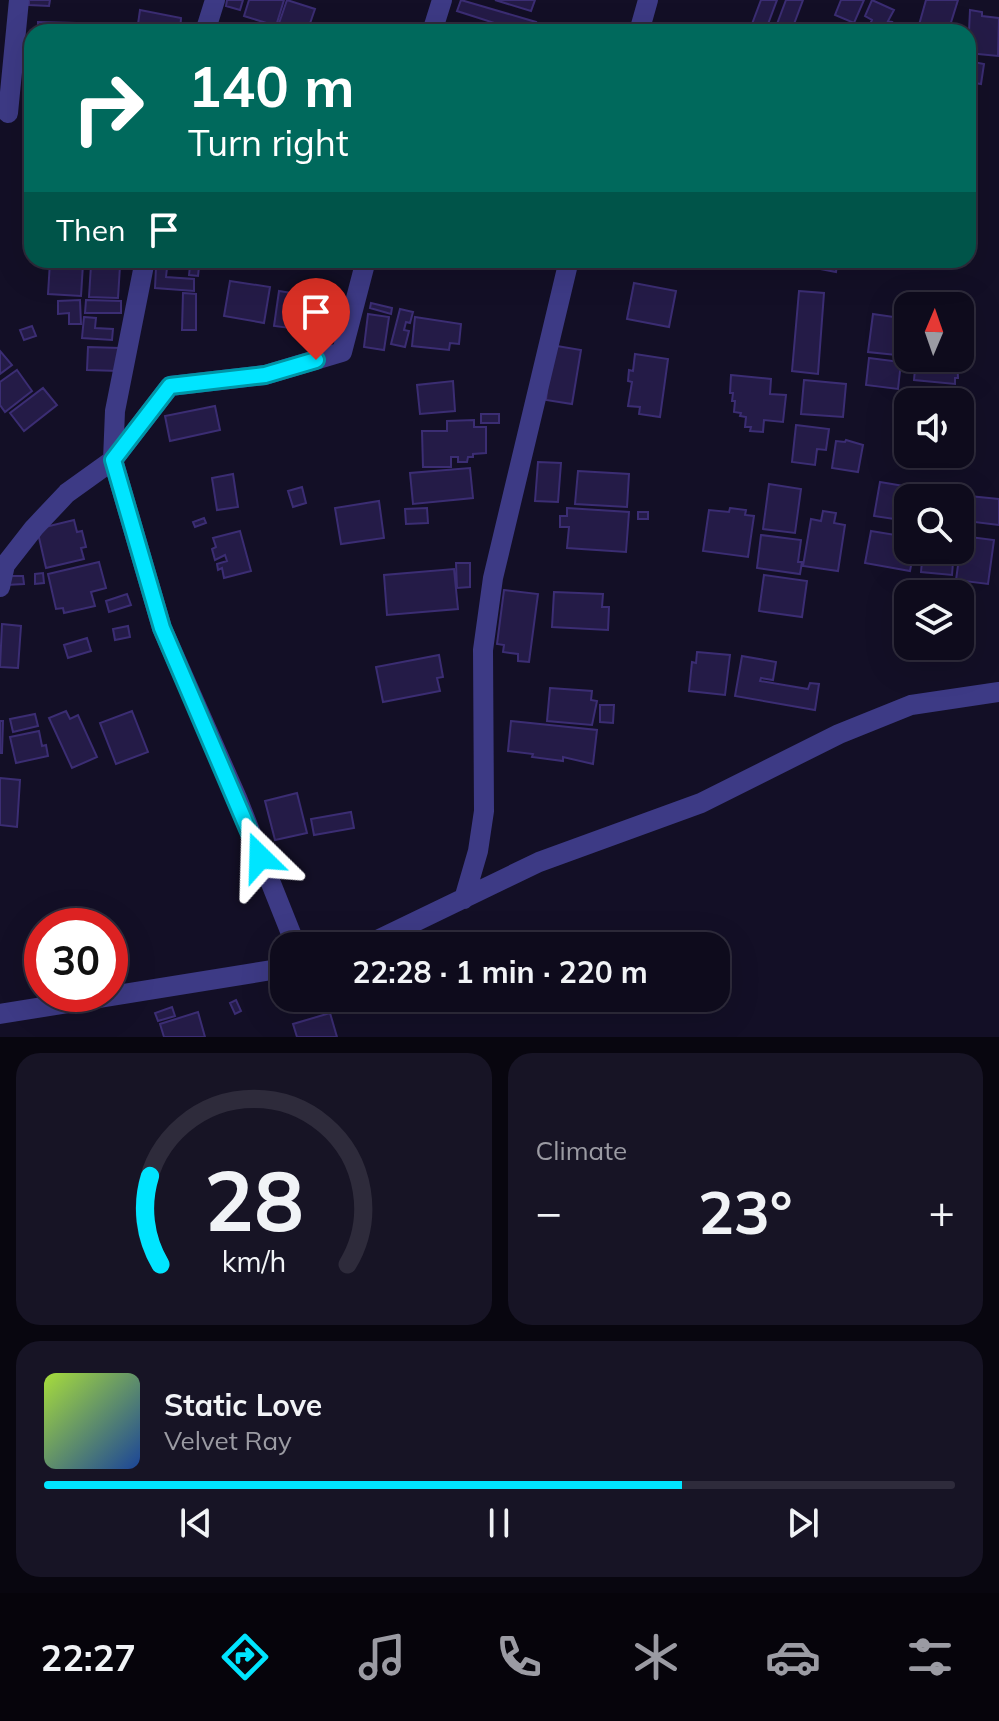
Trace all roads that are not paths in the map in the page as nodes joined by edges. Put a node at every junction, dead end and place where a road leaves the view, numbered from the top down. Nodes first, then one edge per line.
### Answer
1 (19, 0) edge
2 (215, 0) edge
3 (442, 0) edge
4 (648, 0) edge
5 (208, 24) edge
6 (434, 24) edge
7 (641, 24) edge
8 (8, 113) dead end
9 (143, 268) edge
10 (364, 268) edge
11 (567, 268) edge
12 (113, 460) junction
13 (0, 587) edge
14 (999, 692) edge
15 (464, 899) junction
16 (290, 932) edge
17 (394, 932) edge
18 (270, 970) edge
19 (0, 1014) edge

1 - 8 street
2 - 5 street
3 - 6 street
4 - 7 street
9 - 12 street
10 - 12 street
11 - 15 street
12 - 13 street
12 - 16 street
14 - 15 street
15 - 17 street
18 - 19 street

